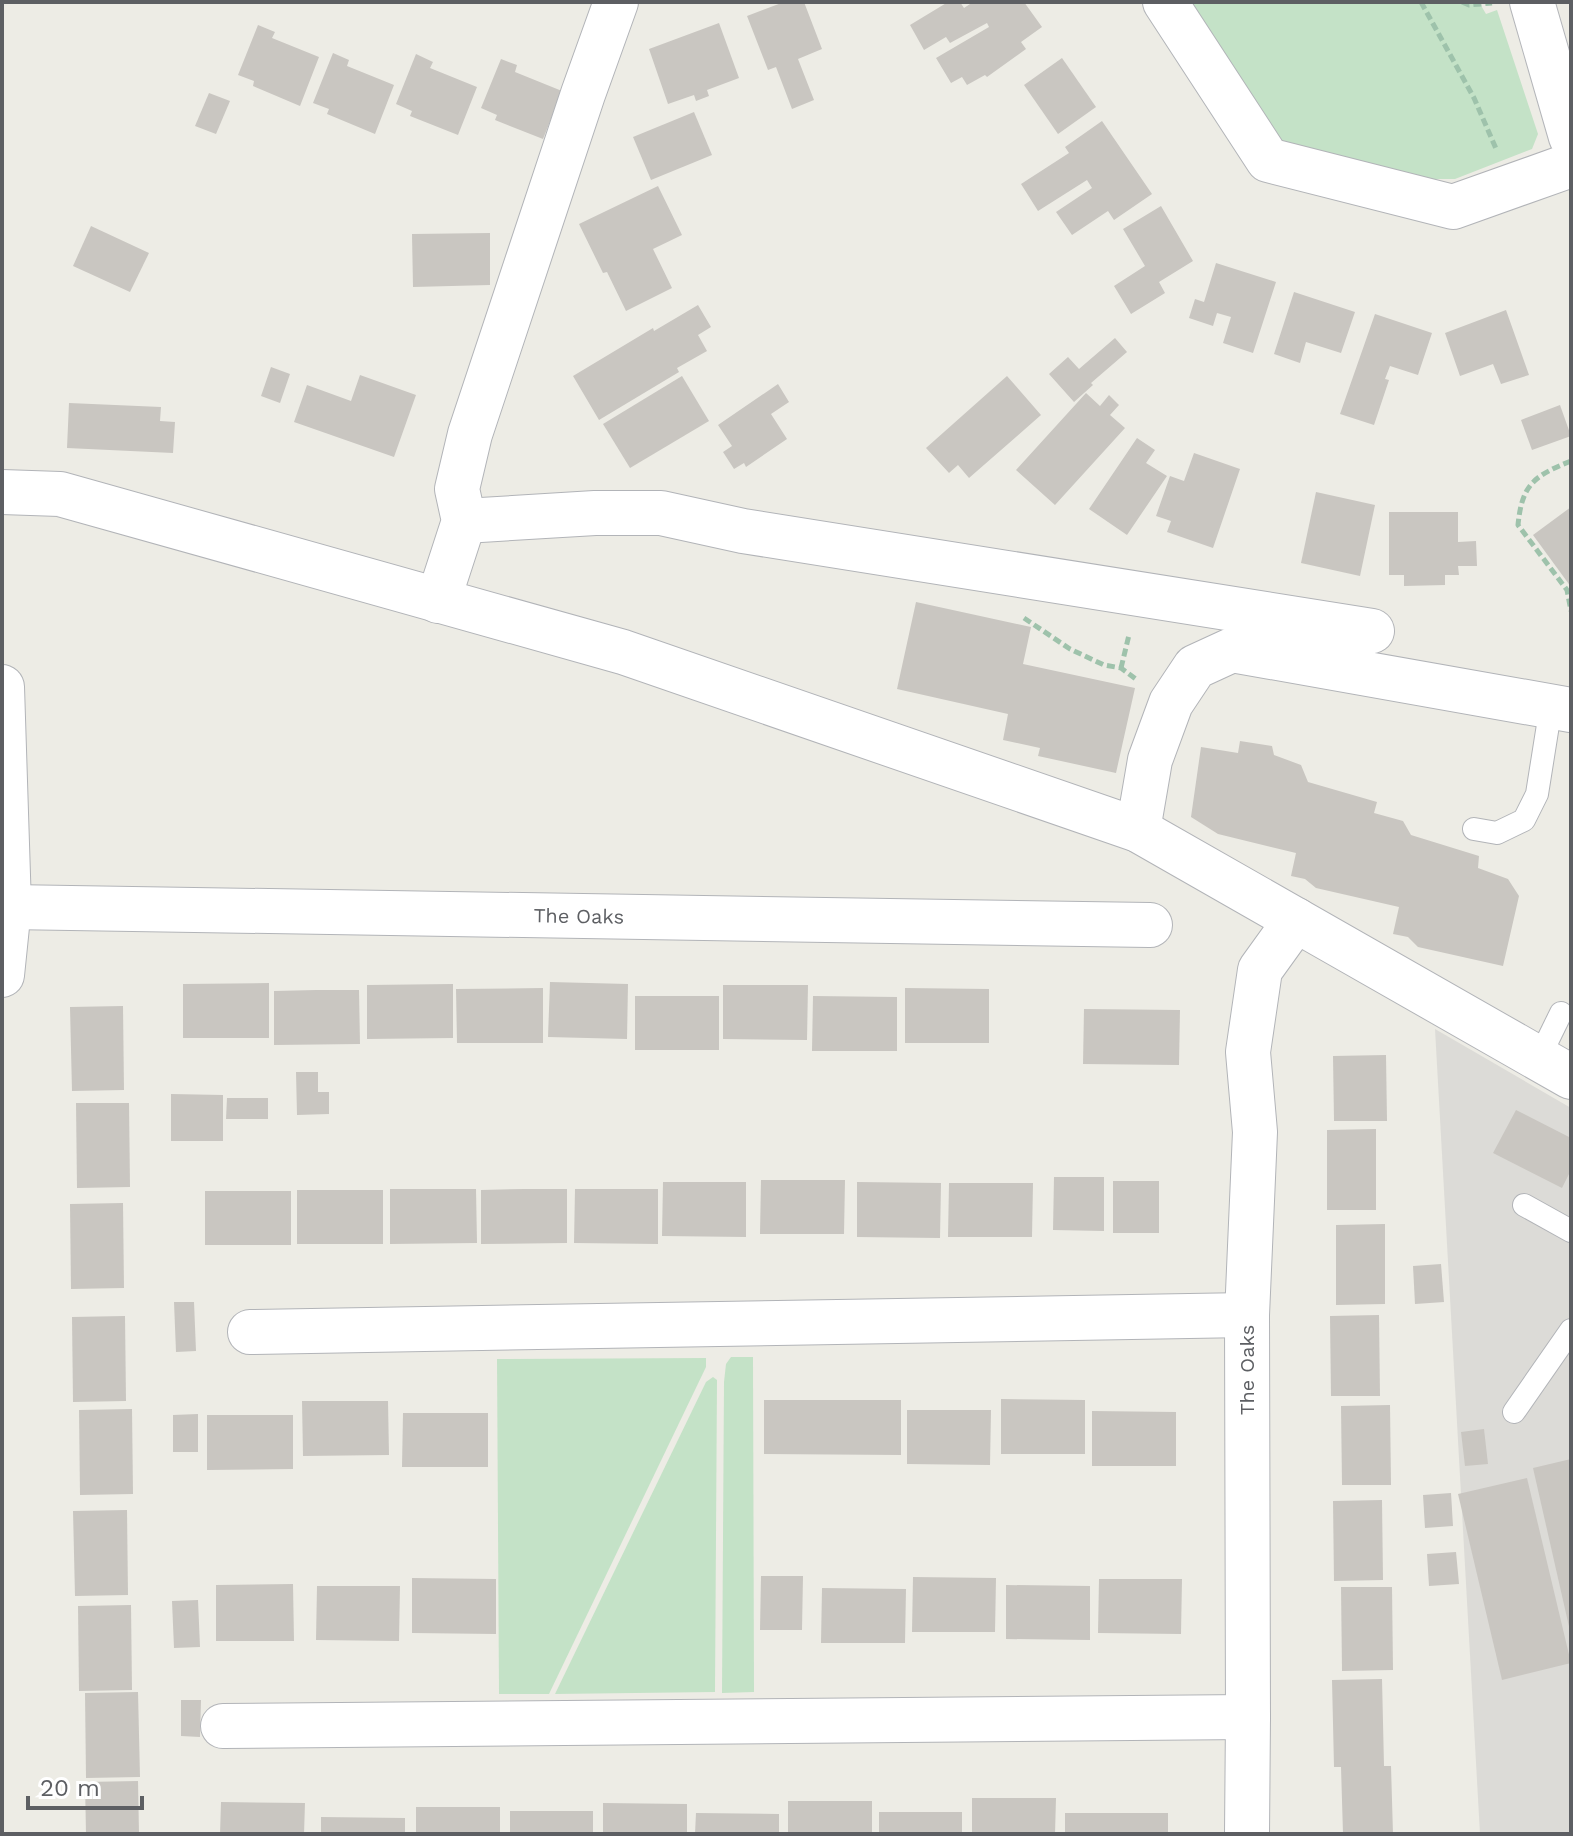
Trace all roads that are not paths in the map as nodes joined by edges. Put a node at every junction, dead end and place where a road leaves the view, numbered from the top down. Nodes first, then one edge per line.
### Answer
1 (616, 2) edge
2 (1165, 2) edge
3 (1532, 2) edge
4 (1561, 58) edge
5 (1571, 137) edge
6 (1571, 165) edge
7 (2, 492) edge
8 (464, 521) junction
9 (438, 601) junction
10 (1372, 631) dead end
11 (2, 687) edge
12 (1561, 708) edge
13 (1474, 829) dead end
14 (1138, 830) junction
15 (9, 907) junction
16 (1296, 920) junction
17 (1150, 925) dead end
18 (2, 975) edge
19 (1561, 1013) dead end
20 (1555, 1067) edge
21 (1524, 1205) dead end
22 (1571, 1231) edge
23 (1247, 1315) junction
24 (1571, 1330) edge
25 (250, 1332) dead end
26 (1514, 1412) dead end
27 (1248, 1717) junction
28 (223, 1726) dead end
29 (1247, 1834) edge

1 - 8 street
2 - 6 street
3 - 4 street
4 - 5 street
7 - 9 street
8 - 9 street
8 - 10 street
9 - 14 street
11 - 15 street
12 - 13 lane
12 - 14 street
14 - 16 street
15 - 17 street, The Oaks
15 - 18 street
16 - 20 street
16 - 23 street, The Oaks
19 - 20 lane
21 - 22 lane
23 - 25 street
23 - 27 street, The Oaks
24 - 26 lane
27 - 28 street
27 - 29 street, The Oaks

